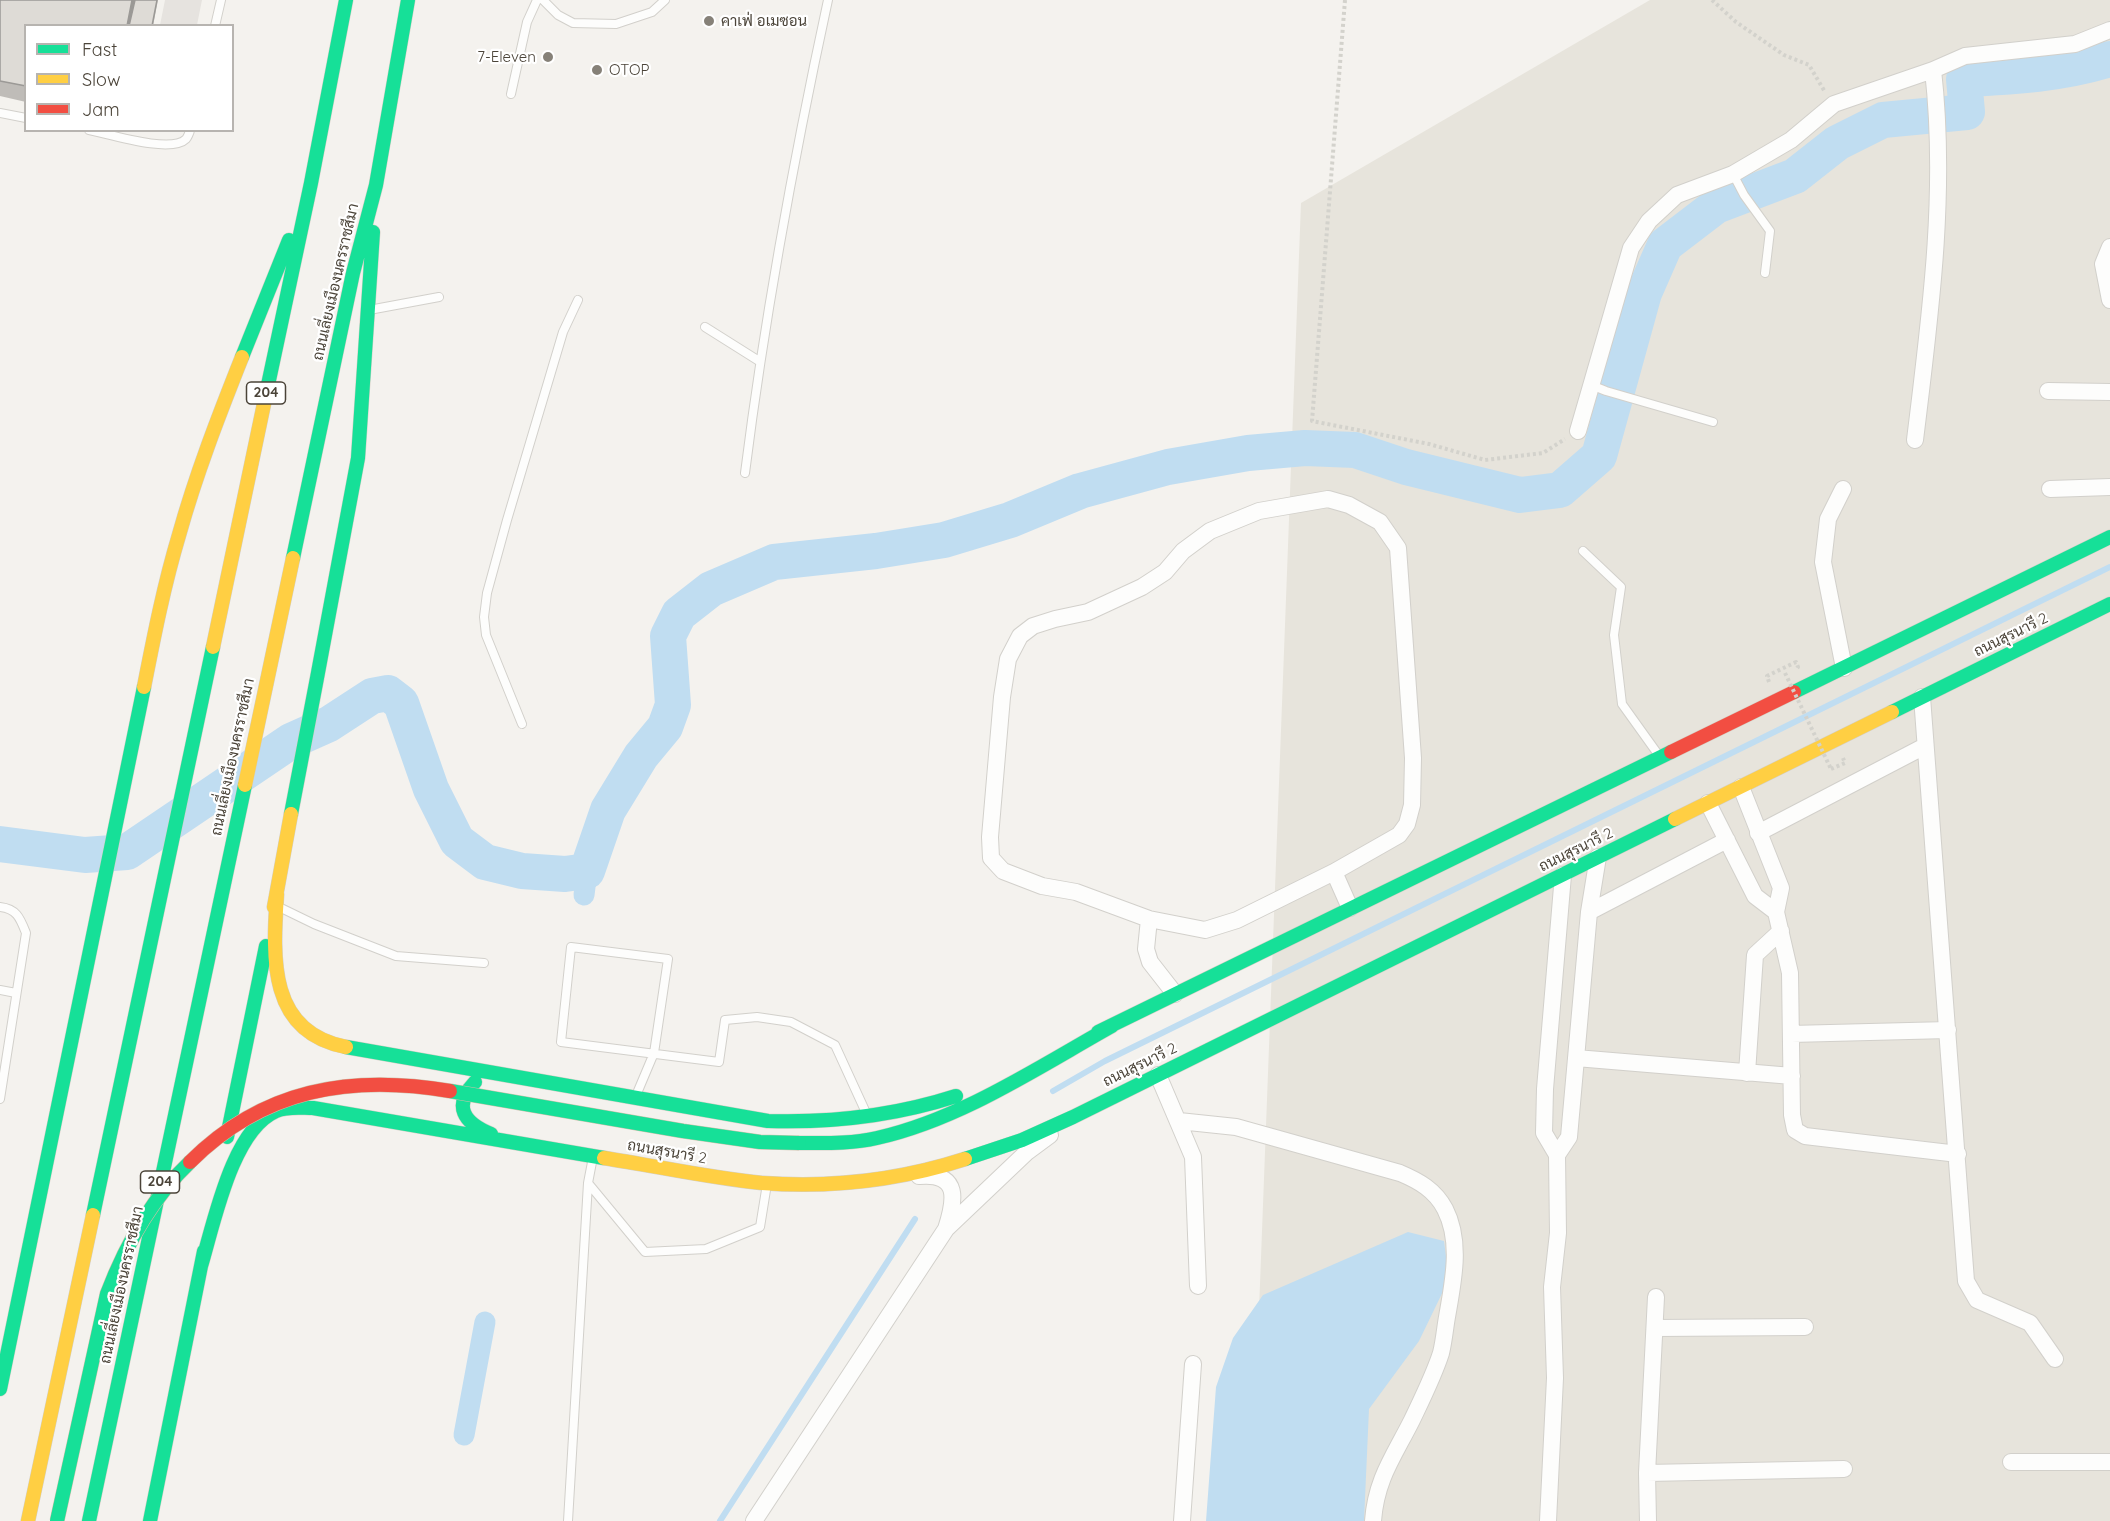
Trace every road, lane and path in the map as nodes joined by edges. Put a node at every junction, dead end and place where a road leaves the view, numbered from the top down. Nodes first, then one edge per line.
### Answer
1 (220, 0) edge
2 (346, 0) edge
3 (408, 0) edge
4 (537, 0) edge
5 (543, 0) edge
6 (665, 0) edge
7 (828, 0) edge
8 (1345, 0) edge
9 (1712, 0) edge
10 (215, 24) edge
11 (2110, 30) edge
12 (1933, 70) junction
13 (511, 94) dead end
14 (1834, 104) junction
15 (0, 113) edge
16 (24, 118) edge
17 (189, 132) edge
18 (114, 133) edge
19 (1733, 174) junction
20 (311, 183) junction
21 (376, 185) junction
22 (2110, 248) edge
23 (1765, 273) dead end
24 (439, 297) dead end
25 (578, 300) dead end
26 (2110, 300) edge
27 (369, 310) junction
28 (705, 327) dead end
29 (759, 361) junction
30 (1598, 388) junction
31 (2048, 391) dead end
32 (2110, 392) edge
33 (1713, 422) dead end
34 (1578, 431) joint
35 (1915, 440) dead end
36 (745, 473) dead end
37 (2110, 487) edge
38 (1843, 489) dead end
39 (2050, 489) dead end
40 (2110, 537) edge
41 (1583, 551) dead end
42 (2110, 604) edge
43 (1796, 662) dead end
44 (1844, 668) junction
45 (1785, 673) dead end
46 (1767, 676) dead end
47 (1922, 697) junction
48 (522, 724) dead end
49 (1925, 746) junction
50 (1660, 758) junction
51 (1845, 763) dead end
52 (1741, 787) junction
53 (1708, 803) junction
54 (1758, 833) junction
55 (1727, 840) junction
56 (1598, 857) junction
57 (1334, 872) junction
58 (1563, 875) junction
59 (277, 899) junction
60 (0, 907) edge
61 (1350, 908) junction
62 (1589, 912) junction
63 (1776, 912) junction
64 (1149, 919) junction
65 (1781, 931) junction
66 (484, 963) dead end
67 (0, 990) edge
68 (16, 993) junction
69 (1175, 994) junction
70 (1112, 1026) junction
71 (1948, 1030) junction
72 (1791, 1034) junction
73 (654, 1053) junction
74 (1576, 1058) junction
75 (1747, 1073) junction
76 (1158, 1075) junction
77 (1792, 1076) junction
78 (529, 1080) junction
79 (635, 1098) junction
80 (0, 1099) edge
81 (1082, 1112) junction
82 (869, 1119) junction
83 (1179, 1121) junction
84 (518, 1143) junction
85 (1958, 1154) junction
86 (1557, 1155) junction
87 (593, 1156) junction
88 (883, 1179) junction
89 (588, 1183) junction
90 (767, 1184) junction
91 (946, 1229) junction
92 (201, 1266) junction
93 (1198, 1286) dead end
94 (1656, 1297) dead end
95 (1804, 1327) dead end
96 (1655, 1328) junction
97 (2055, 1359) dead end
98 (1192, 1364) dead end
99 (0, 1389) edge
100 (2011, 1462) dead end
101 (2110, 1462) edge
102 (1844, 1469) dead end
103 (1647, 1473) junction
104 (28, 1521) edge
105 (57, 1521) edge
106 (89, 1521) edge
107 (150, 1521) edge
108 (568, 1521) edge
109 (754, 1521) edge
110 (1182, 1521) edge
111 (1373, 1521) edge
112 (1548, 1521) edge
113 (1648, 1521) edge

1 - 10 lane
2 - 20 main road, 204
3 - 21 main road, ถนนเลี่ยงเมืองนครราชสีมา / 204
4 - 13 lane
5 - 6 lane
7 - 29 lane
8 - 34 path
9 - 14 path
11 - 12 street
12 - 14 street
12 - 35 street
14 - 19 street
15 - 16 lane
17 - 18 lane
19 - 23 lane
19 - 30 street
20 - 99 main road
20 - 104 main road, 204
21 - 27 main road
21 - 106 main road, ถนนเลี่ยงเมืองนครราชสีมา / 204
22 - 26 street
24 - 27 lane
25 - 48 lane
27 - 59 main road
28 - 29 lane
29 - 36 lane
30 - 33 lane
30 - 34 street
31 - 32 street
37 - 39 street
38 - 44 street
40 - 44 main road
41 - 50 lane
42 - 47 main road, ถนนสุรนารี 2
43 - 46 path
44 - 50 main road
45 - 51 path, bridge
47 - 49 street
47 - 52 main road, ถนนสุรนารี 2
49 - 54 street
49 - 71 street
50 - 61 main road
52 - 53 main road, ถนนสุรนารี 2
52 - 54 street
53 - 55 street
53 - 56 main road, ถนนสุรนารี 2
54 - 63 street
55 - 62 street
55 - 63 street
56 - 58 main road, ถนนสุรนารี 2
56 - 62 street
57 - 61 street
57 - 64 street
57 - 64 street
58 - 76 main road, ถนนสุรนารี 2
58 - 86 street
59 - 66 lane
59 - 78 main road
59 - 92 main road
60 - 68 lane
61 - 69 main road
62 - 74 street
63 - 65 street
64 - 69 street
65 - 72 street
65 - 75 street
67 - 68 lane
68 - 80 lane
69 - 70 main road
70 - 82 main road
70 - 105 main road, bridge
71 - 72 street
71 - 85 street
72 - 77 street
73 - 73 lane
73 - 79 lane
73 - 82 lane
74 - 75 street
74 - 86 street
75 - 77 street
76 - 81 main road, ถนนสุรนารี 2
76 - 83 street
77 - 85 street
78 - 79 main road
78 - 84 main road
79 - 82 main road
81 - 88 main road, ถนนสุรนารี 2
81 - 91 street
83 - 93 street
83 - 111 street
84 - 87 main road, ถนนสุรนารี 2
84 - 92 main road, ถนนสุรนารี 2
85 - 97 street
86 - 112 street
87 - 89 lane
87 - 90 main road, ถนนสุรนารี 2
88 - 90 main road, ถนนสุรนารี 2
88 - 91 street
89 - 90 lane
89 - 108 lane
91 - 109 street
92 - 107 main road
94 - 96 street
95 - 96 street
96 - 103 street
98 - 110 street
100 - 101 street
102 - 103 street
103 - 113 street

